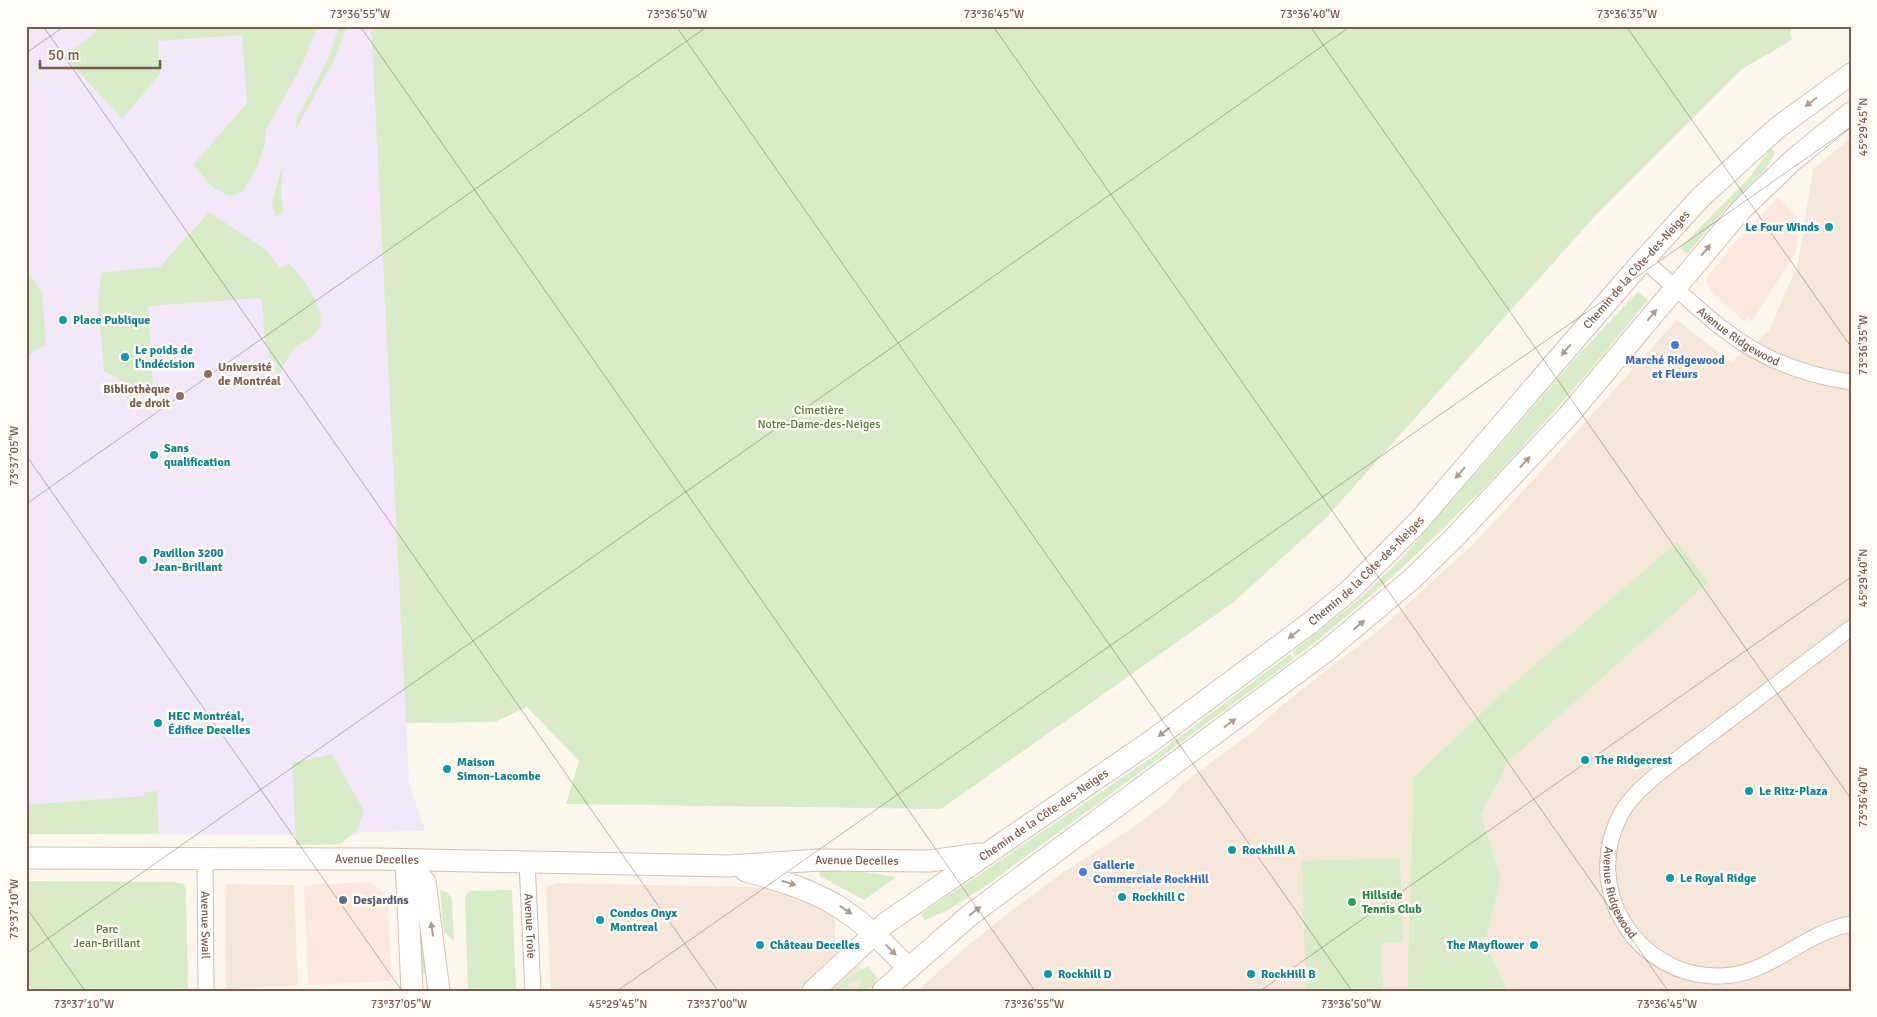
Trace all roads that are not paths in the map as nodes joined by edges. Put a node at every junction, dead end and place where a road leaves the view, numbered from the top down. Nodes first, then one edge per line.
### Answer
1 (1851, 74) edge
2 (1851, 114) edge
3 (1644, 260) junction
4 (1675, 287) junction
5 (1851, 382) edge
6 (1851, 628) edge
7 (985, 854) junction
8 (26, 858) edge
9 (205, 859) junction
10 (406, 860) junction
11 (527, 862) junction
12 (729, 866) junction
13 (1851, 924) edge
14 (874, 933) junction
15 (908, 968) junction
16 (206, 991) edge
17 (412, 991) edge
18 (439, 991) edge
19 (533, 991) edge
20 (813, 991) edge
21 (883, 991) edge

1 -> 3 main road, Chemin de la Côte-des-Neiges
4 -> 2 main road
3 - 4 street, Avenue Ridgewood
3 -> 7 main road, Chemin de la Côte-des-Neiges
4 - 5 street, Avenue Ridgewood
15 -> 4 main road
6 - 13 street, Avenue Ridgewood
7 - 12 main road, Avenue Decelles
7 - 14 main road, Chemin de la Côte-des-Neiges
8 - 9 main road, Avenue Decelles
9 - 10 main road, Avenue Decelles
9 - 16 street, Avenue Swail
10 - 11 main road, Avenue Decelles
10 - 17 main road
18 -> 10 main road
11 - 12 main road, Avenue Decelles
11 - 19 street, Avenue Troie
12 -> 14 main road, Avenue Decelles
14 -> 15 main road, Avenue Decelles
14 - 20 main road, Chemin de la Côte-des-Neiges
15 - 21 main road

